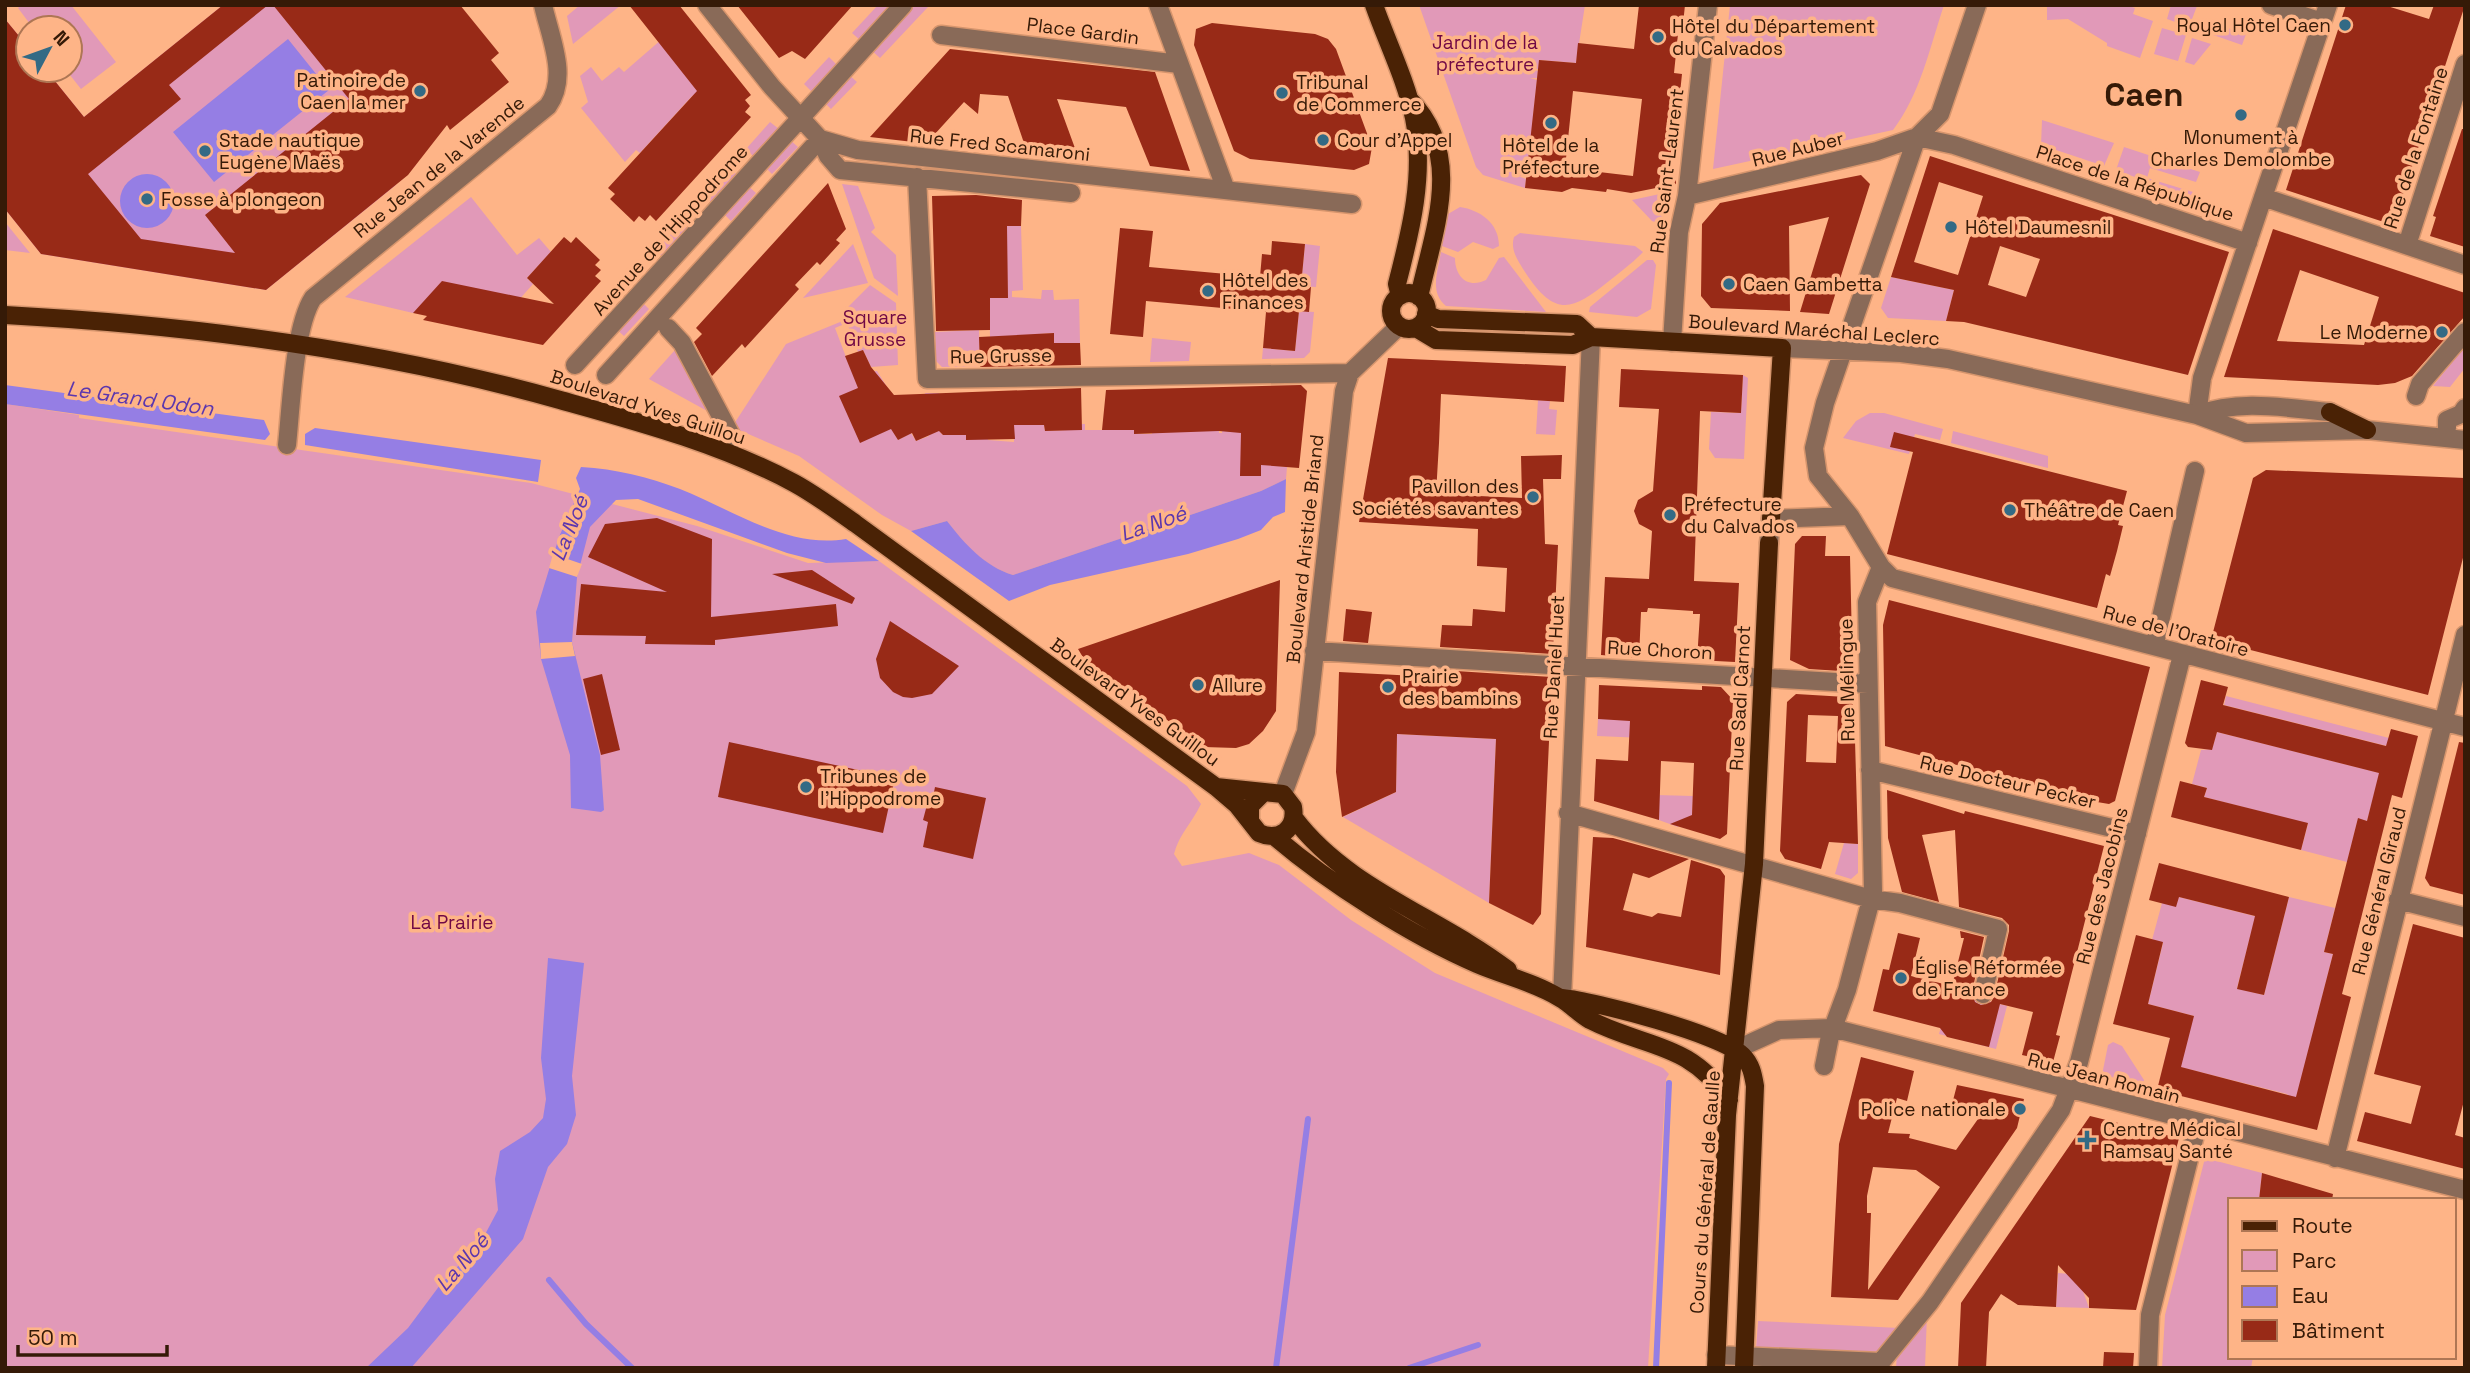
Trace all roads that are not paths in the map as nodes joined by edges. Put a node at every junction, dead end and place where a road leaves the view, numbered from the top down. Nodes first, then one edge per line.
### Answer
1 (543, 5) edge
2 (707, 5) edge
3 (904, 5) edge
4 (1158, 5) edge
5 (1374, 5) edge
6 (1708, 5) edge
7 (1978, 5) edge
8 (2271, 5) edge
9 (2325, 14) edge
10 (941, 35) dead end
11 (1179, 64) junction
12 (2465, 64) edge
13 (1407, 96) junction
14 (1917, 137) junction
15 (820, 139) junction
16 (917, 177) junction
17 (1226, 190) junction
18 (1072, 192) dead end
19 (1687, 196) junction
20 (2261, 203) junction
21 (1352, 205) dead end
22 (2248, 243) junction
23 (2407, 245) junction
24 (2465, 265) edge
25 (1400, 296) junction
26 (1419, 297) junction
27 (5, 309) edge
28 (5, 315) edge
29 (55, 317) junction
30 (1414, 323) junction
31 (668, 328) dead end
32 (2465, 332) edge
33 (1591, 337) junction
34 (1672, 342) junction
35 (299, 343) junction
36 (1782, 348) junction
37 (1842, 352) junction
38 (575, 365) dead end
39 (1350, 373) junction
40 (606, 375) dead end
41 (2416, 396) dead end
42 (2465, 408) edge
43 (2330, 412) joint
44 (2197, 415) junction
45 (2446, 428) dead end
46 (2367, 430) junction
47 (733, 439) dead end
48 (2465, 440) edge
49 (287, 445) dead end
50 (2195, 471) dead end
51 (1850, 516) junction
52 (1771, 519) junction
53 (1769, 543) joint
54 (1881, 567) junction
55 (2465, 635) edge
56 (2156, 639) dead end
57 (1314, 651) junction
58 (2182, 655) junction
59 (1575, 667) junction
60 (1762, 677) junction
61 (1868, 684) junction
62 (2443, 722) junction
63 (2465, 727) edge
64 (1870, 770) junction
65 (1216, 787) junction
66 (1264, 792) junction
67 (1283, 794) junction
68 (1568, 813) junction
69 (1294, 818) junction
70 (1250, 820) junction
71 (2137, 834) junction
72 (1275, 837) junction
73 (1754, 864) junction
74 (1871, 899) junction
75 (2398, 900) junction
76 (2465, 917) edge
77 (1516, 976) junction
78 (1983, 994) dead end
79 (1562, 998) junction
80 (1832, 1028) junction
81 (1735, 1049) junction
82 (1824, 1066) dead end
83 (2069, 1090) junction
84 (1728, 1100) junction
85 (2198, 1123) junction
86 (2335, 1158) junction
87 (2465, 1190) edge
88 (1716, 1362) edge
89 (1744, 1362) edge
90 (1882, 1365) edge
91 (2148, 1368) edge

1 - 35 street, Rue Jean de la Varende
2 - 15 street
3 - 38 street, Avenue de l'Hippodrome
4 - 11 street, Place Gardin
5 - 13 main road
6 - 19 street, Rue Saint-Laurent
7 - 14 street
8 - 9 street, Place de la République
9 - 20 street, Place de la République
10 - 11 street, Place Gardin
11 - 17 street, Place Gardin
12 - 23 street, Rue de la Fontaine
13 - 25 main road
13 - 26 main road
14 - 19 street, Rue Auber
14 - 22 street, Place de la République
14 - 37 street
15 - 16 street
15 - 17 street, Rue Fred Scamaroni
15 - 40 street
16 - 18 street
16 - 39 street, Rue Grusse
17 - 21 street, Rue Fred Scamaroni
19 - 34 street, Rue Saint-Laurent
20 - 22 street, Place de la République
20 - 23 street
22 - 44 street
23 - 24 street
25 - 26 main road
25 - 30 main road
26 - 30 main road
27 - 29 main road, Boulevard Yves Guillou
28 - 29 main road, Boulevard Yves Guillou
29 - 35 main road, Boulevard Yves Guillou
30 - 33 main road, Boulevard Maréchal Leclerc
30 - 39 street
31 - 47 street
32 - 41 street
33 - 34 main road, Boulevard Maréchal Leclerc
33 - 59 street, Rue Daniel Huet
34 - 36 main road, Boulevard Maréchal Leclerc
35 - 49 street, Rue Jean de la Varende
35 - 65 main road, Boulevard Yves Guillou
36 - 37 street, Boulevard Maréchal Leclerc
36 - 52 main road, Rue Sadi Carnot
37 - 44 street, Boulevard Maréchal Leclerc
37 - 51 street
39 - 57 street, Boulevard Aristide Briand
42 - 45 street
43 - 44 street, Boulevard Maréchal Leclerc
43 - 46 main road, Boulevard Maréchal Leclerc
44 - 46 street, Boulevard Maréchal Leclerc
46 - 48 street, Boulevard Maréchal Leclerc
50 - 56 street
51 - 52 street
51 - 54 street
52 - 53 street, Rue Sadi Carnot
53 - 60 main road, Rue Sadi Carnot
54 - 58 street, Rue de l'Oratoire
54 - 61 street, Rue Mélingue
55 - 62 street, Rue Général Giraud
57 - 59 street, Rue Choron
57 - 67 street, Boulevard Aristide Briand
58 - 62 street, Rue de l'Oratoire
58 - 71 street, Rue des Jacobins
59 - 60 street, Rue Choron
59 - 68 street, Rue Daniel Huet
60 - 61 street, Rue Choron
60 - 73 main road, Rue Sadi Carnot
61 - 64 street, Rue Mélingue
62 - 63 street, Rue de l'Oratoire
62 - 75 street, Rue Général Giraud
64 - 71 street, Rue Docteur Pecker
64 - 74 street, Rue Mélingue
65 - 66 main road, Boulevard Yves Guillou
65 - 70 main road, Boulevard Yves Guillou
66 - 67 main road
66 - 70 main road
67 - 69 main road
68 - 73 street
68 - 79 street, Rue Daniel Huet
69 - 72 main road
69 - 77 main road
70 - 72 main road
71 - 83 street, Rue des Jacobins
72 - 77 main road
73 - 74 street
73 - 81 main road, Rue Sadi Carnot
74 - 78 street
74 - 80 street, Rue Mélingue
75 - 76 street
75 - 86 street, Rue Général Giraud
77 - 79 main road
79 - 81 main road
79 - 84 main road
80 - 81 street, Rue Jean Romain
80 - 82 street, Rue Mélingue
80 - 83 street, Rue Jean Romain
81 - 84 main road, Cours du Général de Gaulle
81 - 89 main road, Cours du Général de Gaulle
83 - 85 street, Rue Jean Romain
83 - 90 street, Rue des Jacobins
84 - 88 main road, Cours du Général de Gaulle
85 - 86 street, Rue Jean Romain
85 - 91 street
86 - 87 street, Rue Jean Romain
88 - 89 street
89 - 90 street

